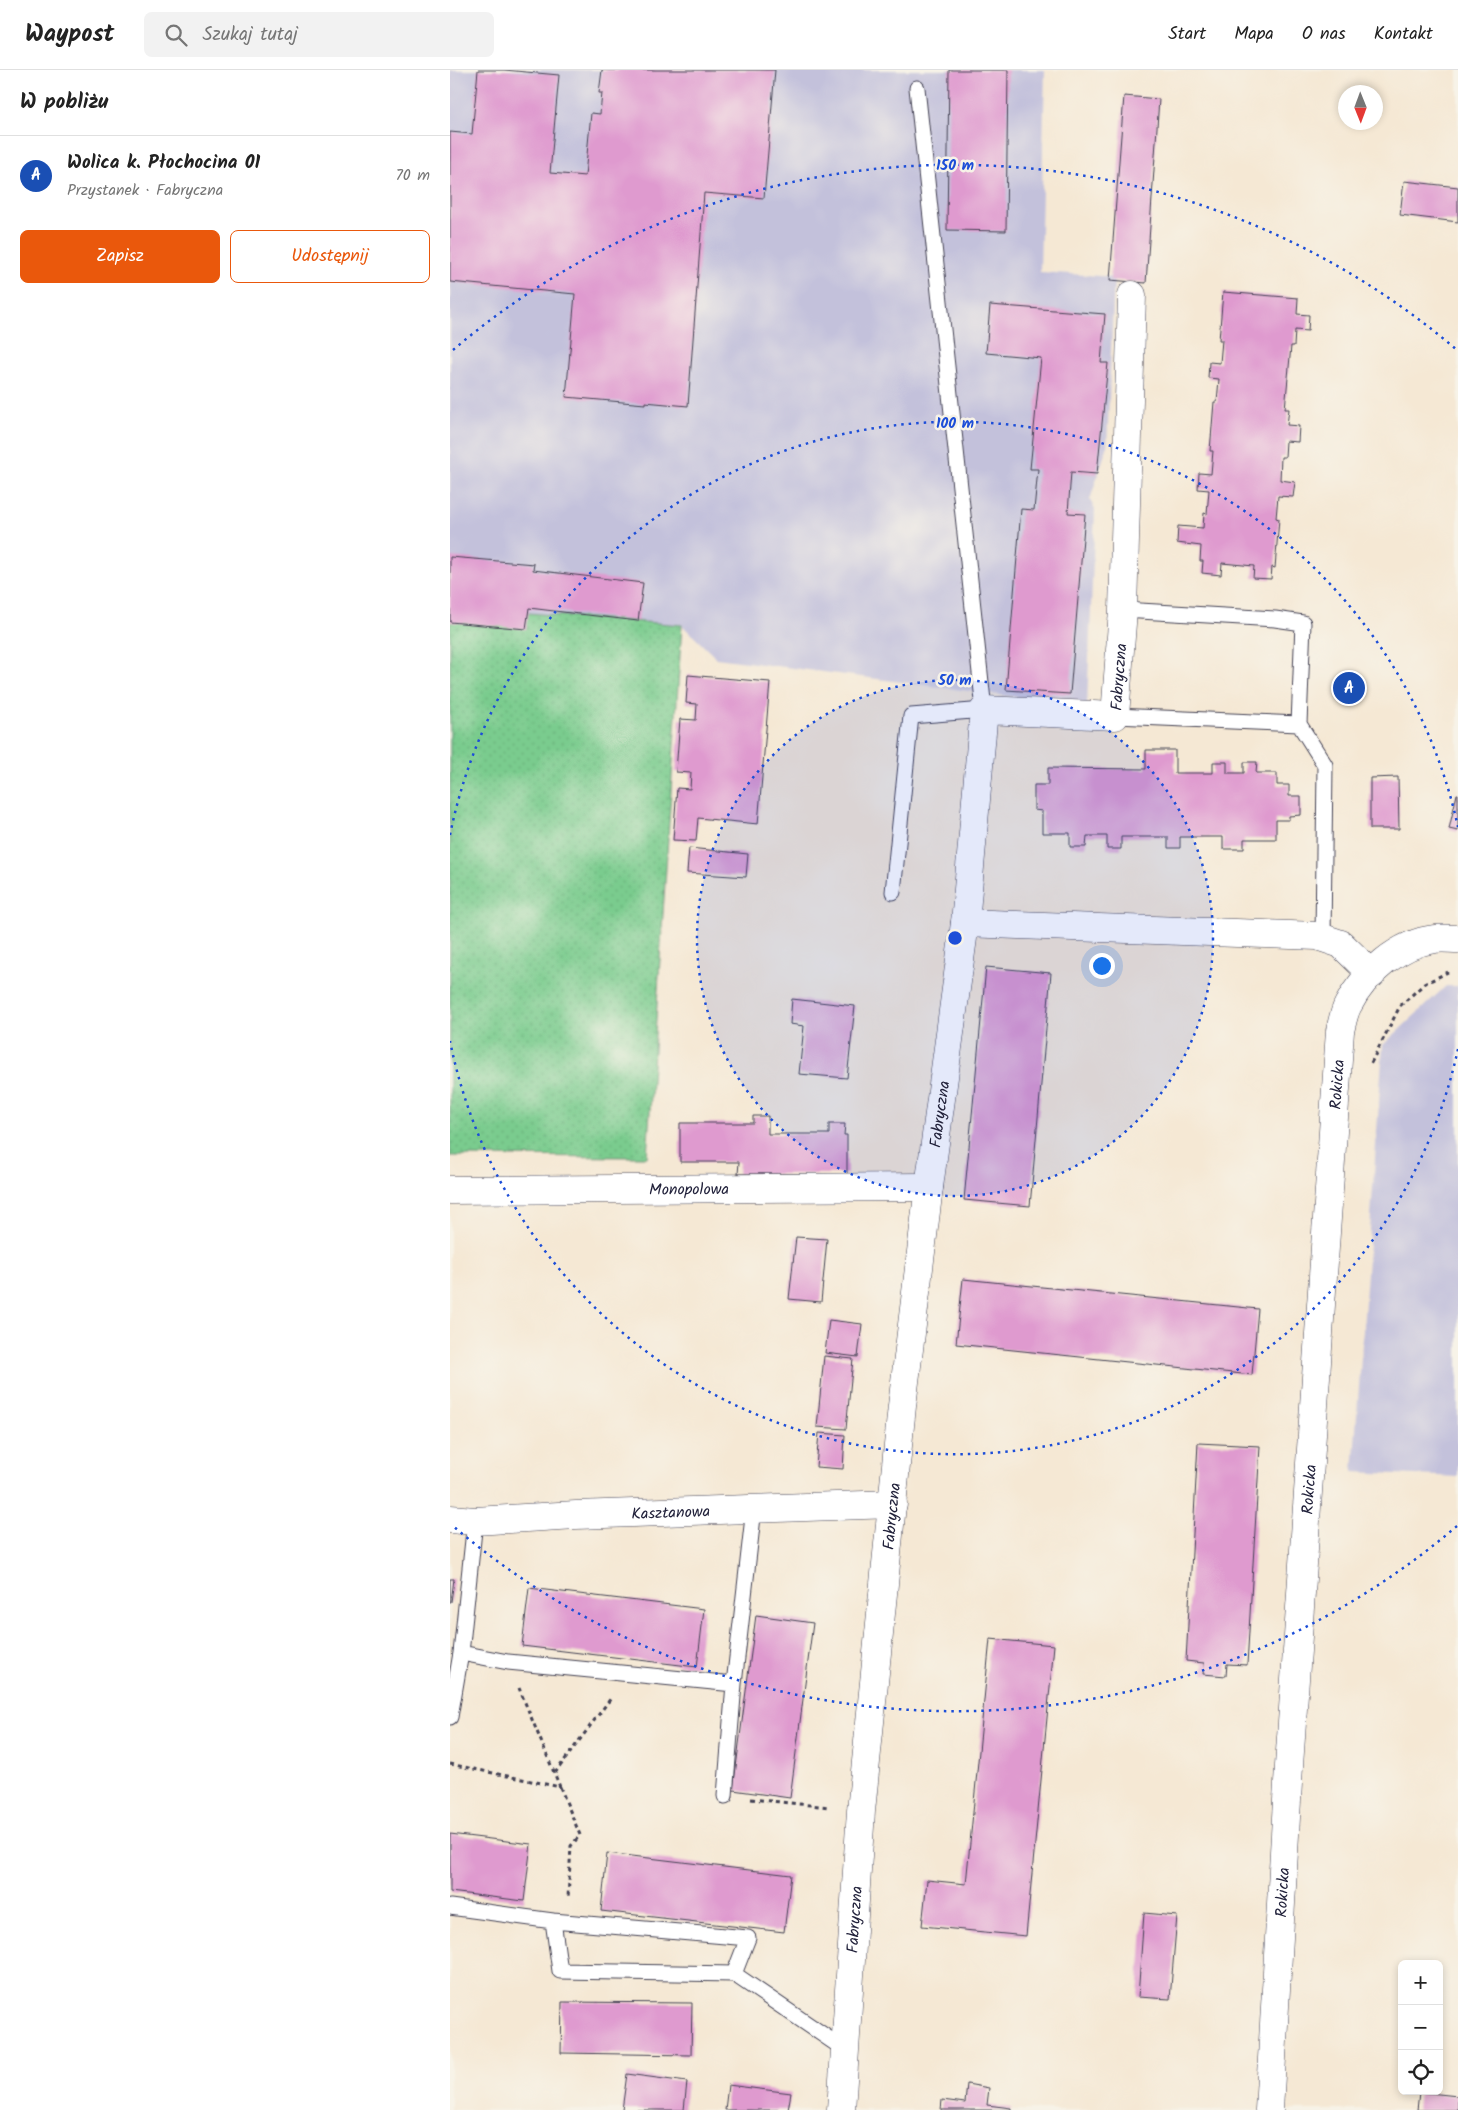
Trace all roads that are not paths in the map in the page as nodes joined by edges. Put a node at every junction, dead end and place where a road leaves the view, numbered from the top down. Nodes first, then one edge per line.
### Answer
1 (917, 88) dead end
2 (1132, 295) dead end
3 (1122, 610) junction
4 (984, 710) junction
5 (1114, 716) junction
6 (1299, 724) junction
7 (893, 892) dead end
8 (965, 923) junction
9 (1323, 938) junction
10 (1458, 939) edge
11 (1372, 974) junction
12 (928, 1187) junction
13 (450, 1190) edge
14 (892, 1504) junction
15 (754, 1508) junction
16 (462, 1520) edge
17 (461, 1654) junction
18 (734, 1684) junction
19 (450, 1717) edge
20 (725, 1796) road end
21 (450, 1907) edge
22 (560, 1922) junction
23 (734, 1974) junction
24 (844, 2049) junction
25 (841, 2110) edge
26 (1270, 2110) edge

1 - 4 lane
2 - 3 street, Fabryczna
3 - 5 street, Fabryczna
3 - 6 lane
4 - 5 street, Fabryczna
4 - 7 lane
4 - 8 street, Fabryczna
5 - 6 lane
6 - 9 lane
8 - 9 street
8 - 12 street, Fabryczna
9 - 11 street
10 - 11 street, Rokicka
11 - 26 street, Rokicka
12 - 13 street, Monopolowa
12 - 14 street, Fabryczna
14 - 15 street, Kasztanowa
14 - 24 street, Fabryczna
15 - 16 street, Kasztanowa
15 - 18 lane
16 - 17 lane
17 - 18 lane
17 - 19 lane
18 - 20 lane
21 - 22 lane
22 - 23 lane
22 - 23 lane
23 - 24 lane
24 - 25 street, Fabryczna

